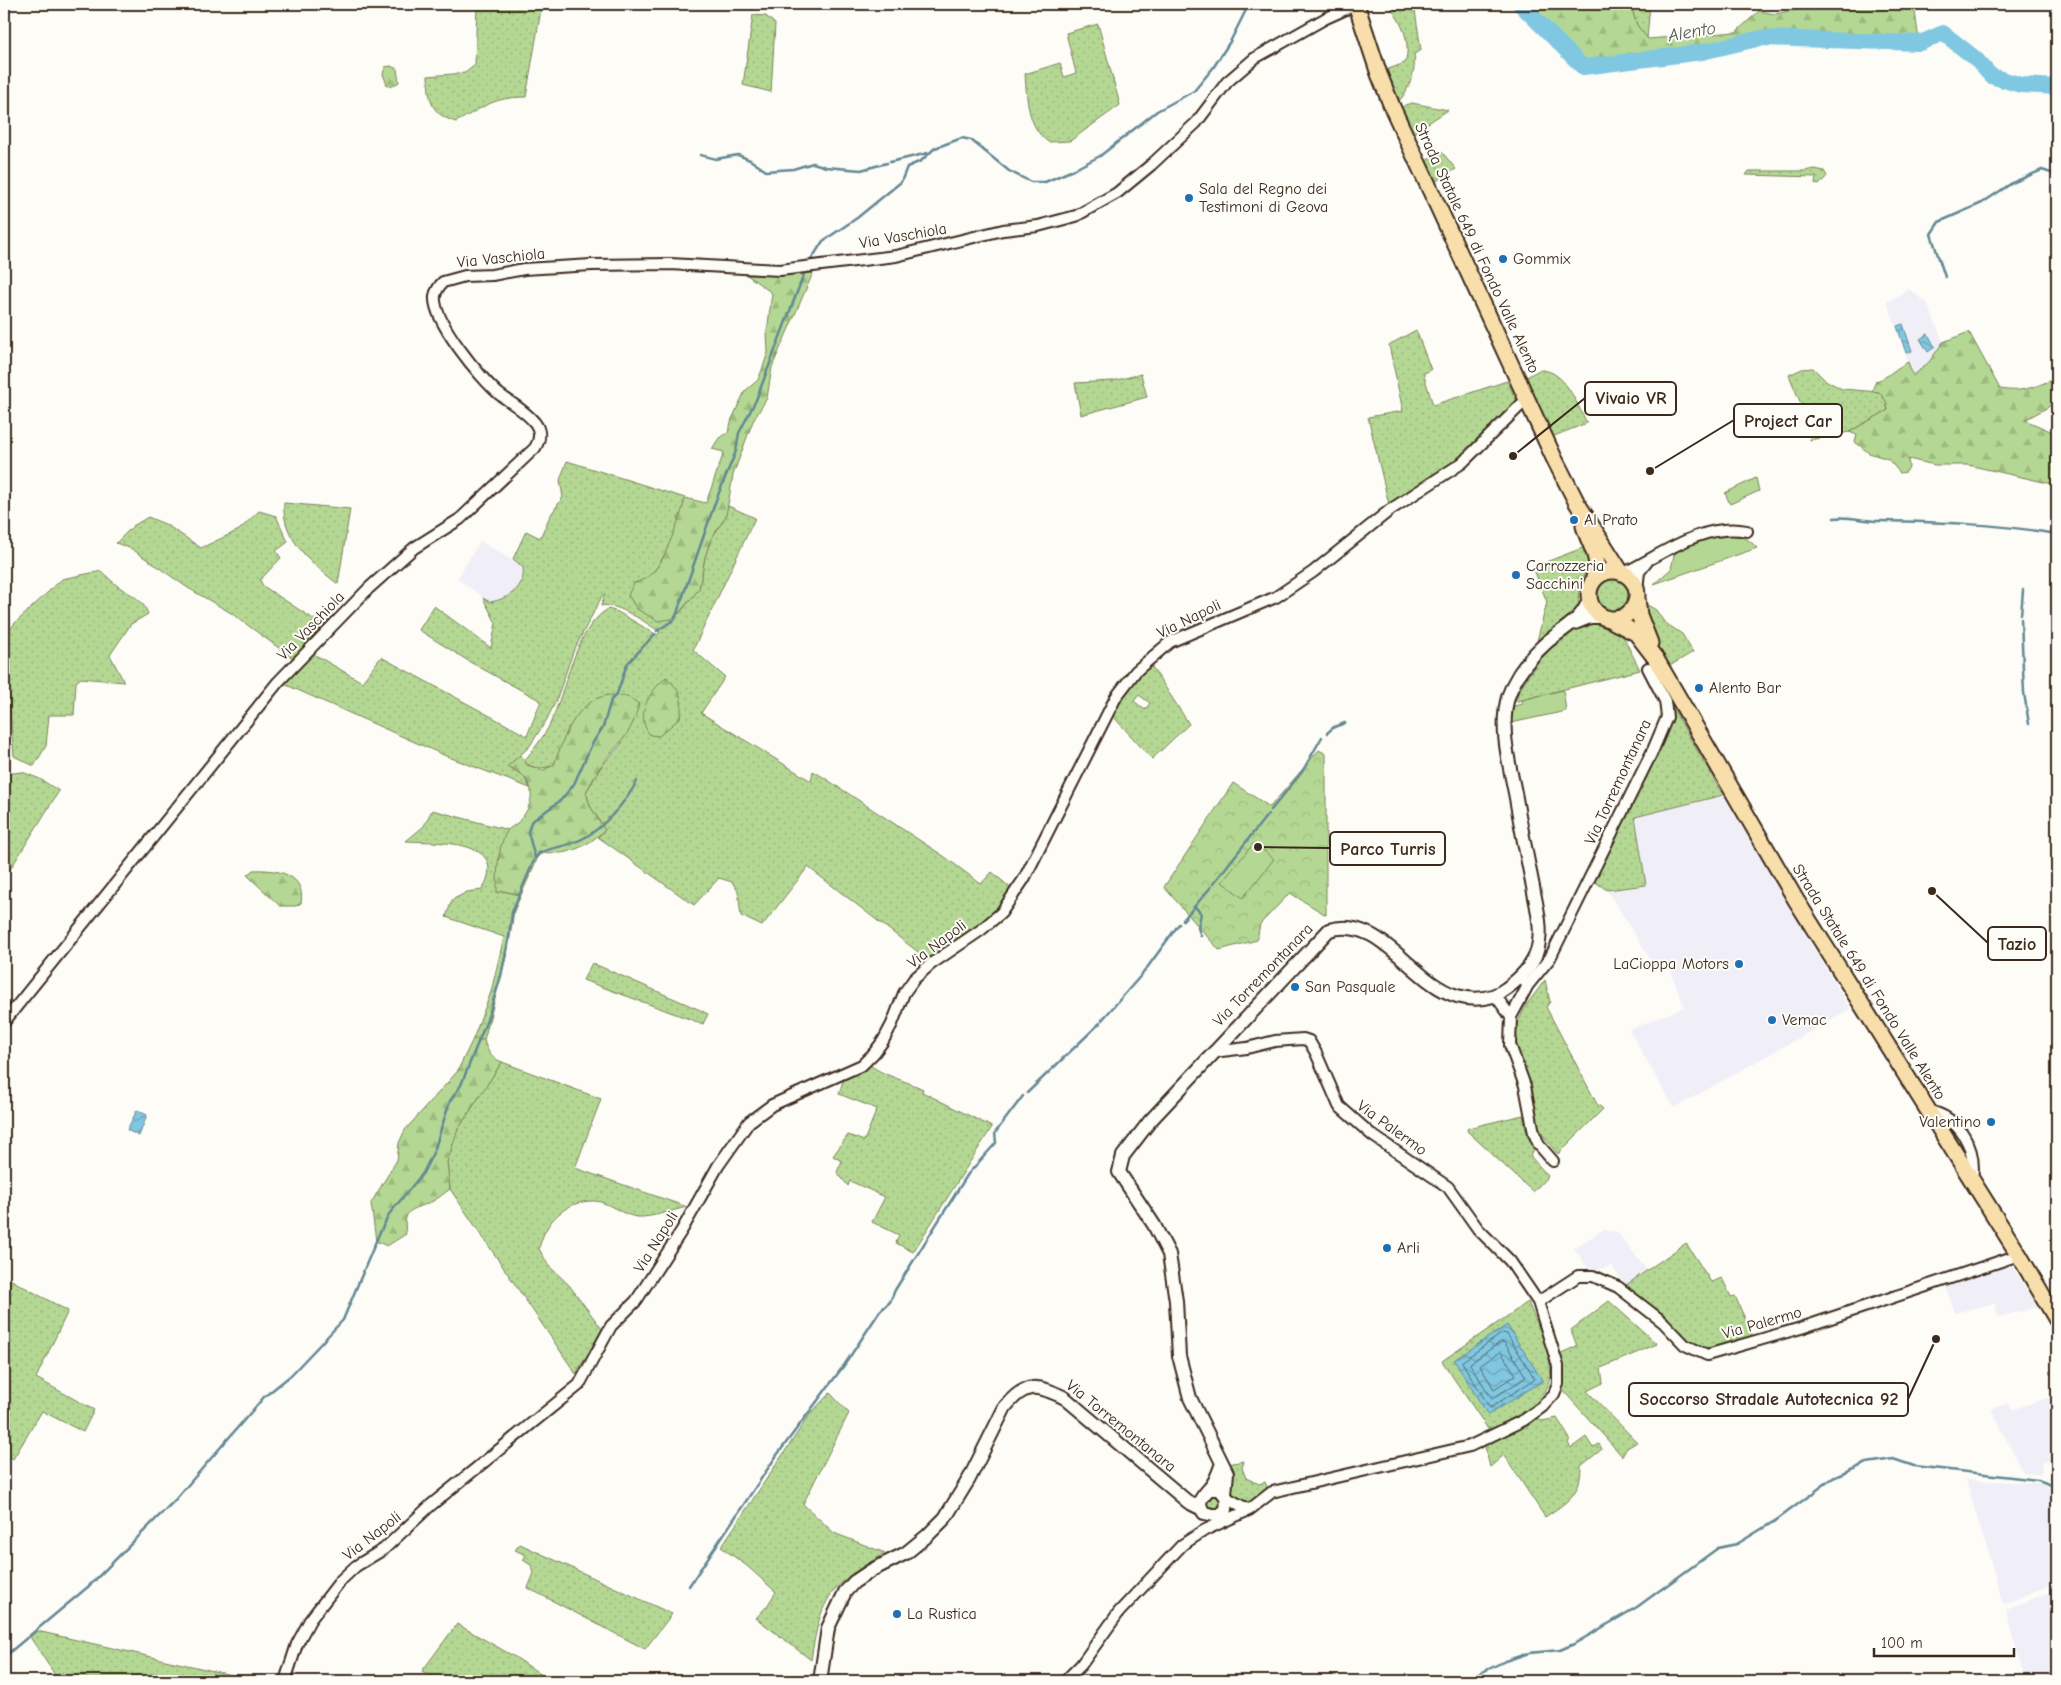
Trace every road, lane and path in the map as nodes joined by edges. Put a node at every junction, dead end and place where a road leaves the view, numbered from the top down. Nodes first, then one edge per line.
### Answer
1 (1357, 4) edge
2 (1527, 399) junction
3 (1577, 503) junction
4 (1747, 531) dead end
5 (1651, 558) junction
6 (1623, 572) junction
7 (1591, 590) junction
8 (1637, 594) junction
9 (1605, 617) junction
10 (1566, 628) junction
11 (1652, 663) junction
12 (1525, 981) junction
13 (1495, 996) junction
14 (1511, 1016) junction
15 (4, 1022) edge
16 (1212, 1052) junction
17 (1553, 1161) dead end
18 (2019, 1255) junction
19 (1538, 1302) junction
20 (2057, 1320) edge
21 (1222, 1463) junction
22 (1205, 1492) junction
23 (1179, 1494) junction
24 (1226, 1496) junction
25 (1249, 1510) junction
26 (1203, 1511) junction
27 (1205, 1530) junction
28 (285, 1681) edge
29 (820, 1681) edge
30 (1065, 1681) edge

1 - 2 main road, Strada Statale 649 di Fondo Valle Alento
1 - 15 street, Via Vaschiola
2 - 3 main road, Strada Statale 649 di Fondo Valle Alento
2 - 28 street, Via Napoli
3 - 6 main road, Strada Statale 649 di Fondo Valle Alento
3 - 7 main road, Strada Statale 649 di Fondo Valle Alento
4 - 5 street
5 - 6 street
5 - 8 street
6 - 7 main road
6 - 8 main road, Strada Statale 649 di Fondo Valle Alento
7 - 9 main road, Strada Statale 649 di Fondo Valle Alento
7 - 10 street, Via Torremontanara
8 - 9 main road
8 - 11 main road, Strada Statale 649 di Fondo Valle Alento
9 - 10 street, Via Torremontanara
9 - 11 main road, Strada Statale 649 di Fondo Valle Alento
10 - 12 street, Via Torremontanara
11 - 12 street, Via Torremontanara
11 - 18 main road, Strada Statale 649 di Fondo Valle Alento
12 - 13 street, Via Torremontanara
12 - 14 street
13 - 14 street
13 - 16 street, Via Torremontanara
14 - 17 street
16 - 19 street, Via Palermo
16 - 21 street, Via Torremontanara
18 - 19 street, Via Palermo
18 - 20 main road, Strada Statale 649 di Fondo Valle Alento
19 - 25 street, Via Palermo
21 - 22 street
21 - 24 street
22 - 23 street
22 - 24 street
22 - 26 street
23 - 26 street, Via Torremontanara
23 - 29 street, Via Torremontanara
24 - 25 street
24 - 26 street
25 - 27 street, Via Palermo
26 - 27 street
27 - 30 street, Via Palermo

